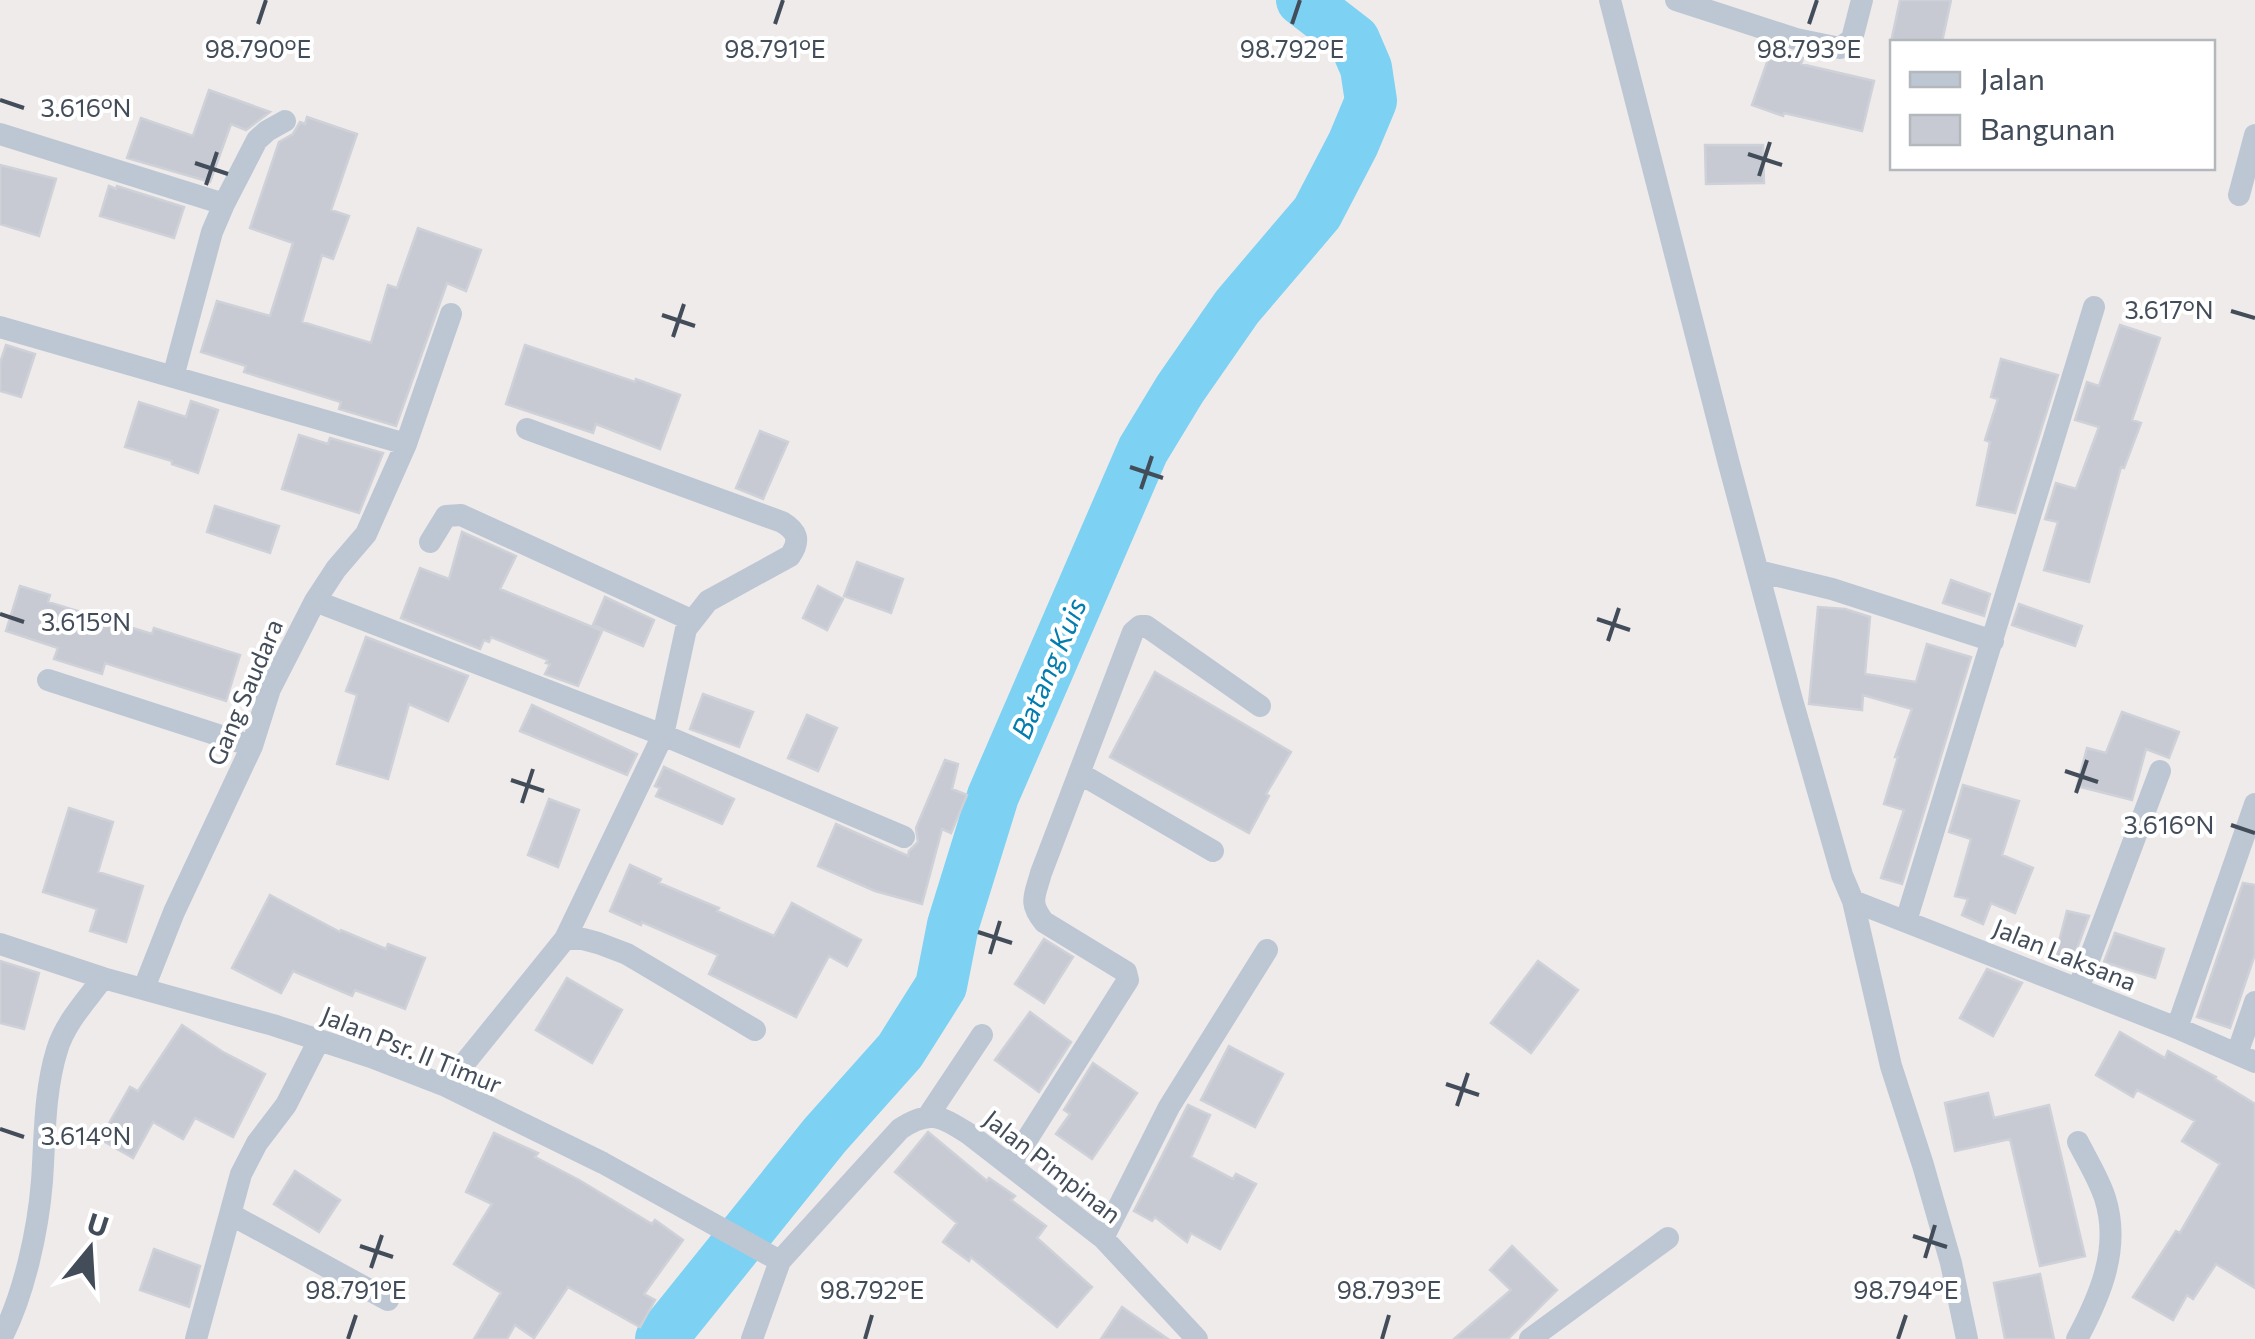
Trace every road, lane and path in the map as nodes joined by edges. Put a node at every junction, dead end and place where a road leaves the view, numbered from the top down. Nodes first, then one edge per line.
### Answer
1 (1610, 0) edge
2 (1676, 0) edge
3 (1862, 0) edge
4 (285, 121) dead end
5 (0, 134) edge
6 (2255, 134) edge
7 (2239, 195) dead end
8 (224, 204) junction
9 (2094, 307) dead end
10 (451, 314) dead end
11 (0, 327) edge
12 (172, 377) junction
13 (527, 429) dead end
14 (406, 444) junction
15 (430, 542) dead end
16 (1758, 571) junction
17 (315, 600) junction
18 (691, 620) junction
19 (1993, 641) junction
20 (48, 680) dead end
21 (1260, 706) dead end
22 (663, 735) junction
23 (252, 746) junction
24 (2160, 770) dead end
25 (1079, 773) junction
26 (2255, 804) edge
27 (904, 837) dead end
28 (1213, 851) dead end
29 (1854, 901) junction
30 (1906, 920) junction
31 (564, 939) junction
32 (0, 944) edge
33 (1266, 950) dead end
34 (103, 978) junction
35 (144, 988) junction
36 (2078, 989) junction
37 (2255, 1002) edge
38 (2177, 1028) junction
39 (755, 1030) dead end
40 (982, 1036) dead end
41 (319, 1040) junction
42 (2246, 1058) edge
43 (446, 1086) junction
44 (928, 1116) junction
45 (2078, 1142) dead end
46 (1010, 1166) junction
47 (230, 1214) junction
48 (1103, 1238) junction
49 (1668, 1238) dead end
50 (775, 1257) junction
51 (388, 1300) dead end
52 (1, 1339) edge
53 (196, 1339) edge
54 (752, 1339) edge
55 (1197, 1339) edge
56 (1530, 1339) edge
57 (1967, 1339) edge
58 (2076, 1339) edge

1 - 16 street
2 - 3 street
4 - 8 street
5 - 8 street
6 - 7 street
8 - 12 street
9 - 19 street
10 - 14 street, Gang Saudara
11 - 12 street
12 - 14 street
13 - 18 street
14 - 17 street, Gang Saudara
15 - 18 street
16 - 19 street
16 - 29 street
17 - 22 street
17 - 23 street, Gang Saudara
18 - 22 street
19 - 30 street
20 - 23 street
21 - 25 street
22 - 27 street
22 - 31 street
23 - 35 street, Gang Saudara
24 - 36 street
25 - 28 street
25 - 46 street
26 - 38 street
29 - 30 street, Jalan Laksana
29 - 57 street
30 - 36 street, Jalan Laksana
31 - 39 street
31 - 43 street
32 - 34 street, Jalan Psr. II Timur
33 - 48 street
34 - 35 street, Jalan Psr. II Timur
34 - 52 street
35 - 41 street, Jalan Psr. II Timur
36 - 38 street, Jalan Laksana
37 - 42 street
38 - 42 street, Jalan Laksana
40 - 44 street
41 - 43 street, Jalan Psr. II Timur
41 - 47 street
43 - 50 street, Jalan Psr. II Timur
44 - 46 street, Jalan Pimpinan
44 - 50 street
45 - 58 street
46 - 48 street, Jalan Pimpinan
47 - 51 street
47 - 53 street
48 - 55 street, Jalan Pimpinan
49 - 56 street
50 - 54 street

